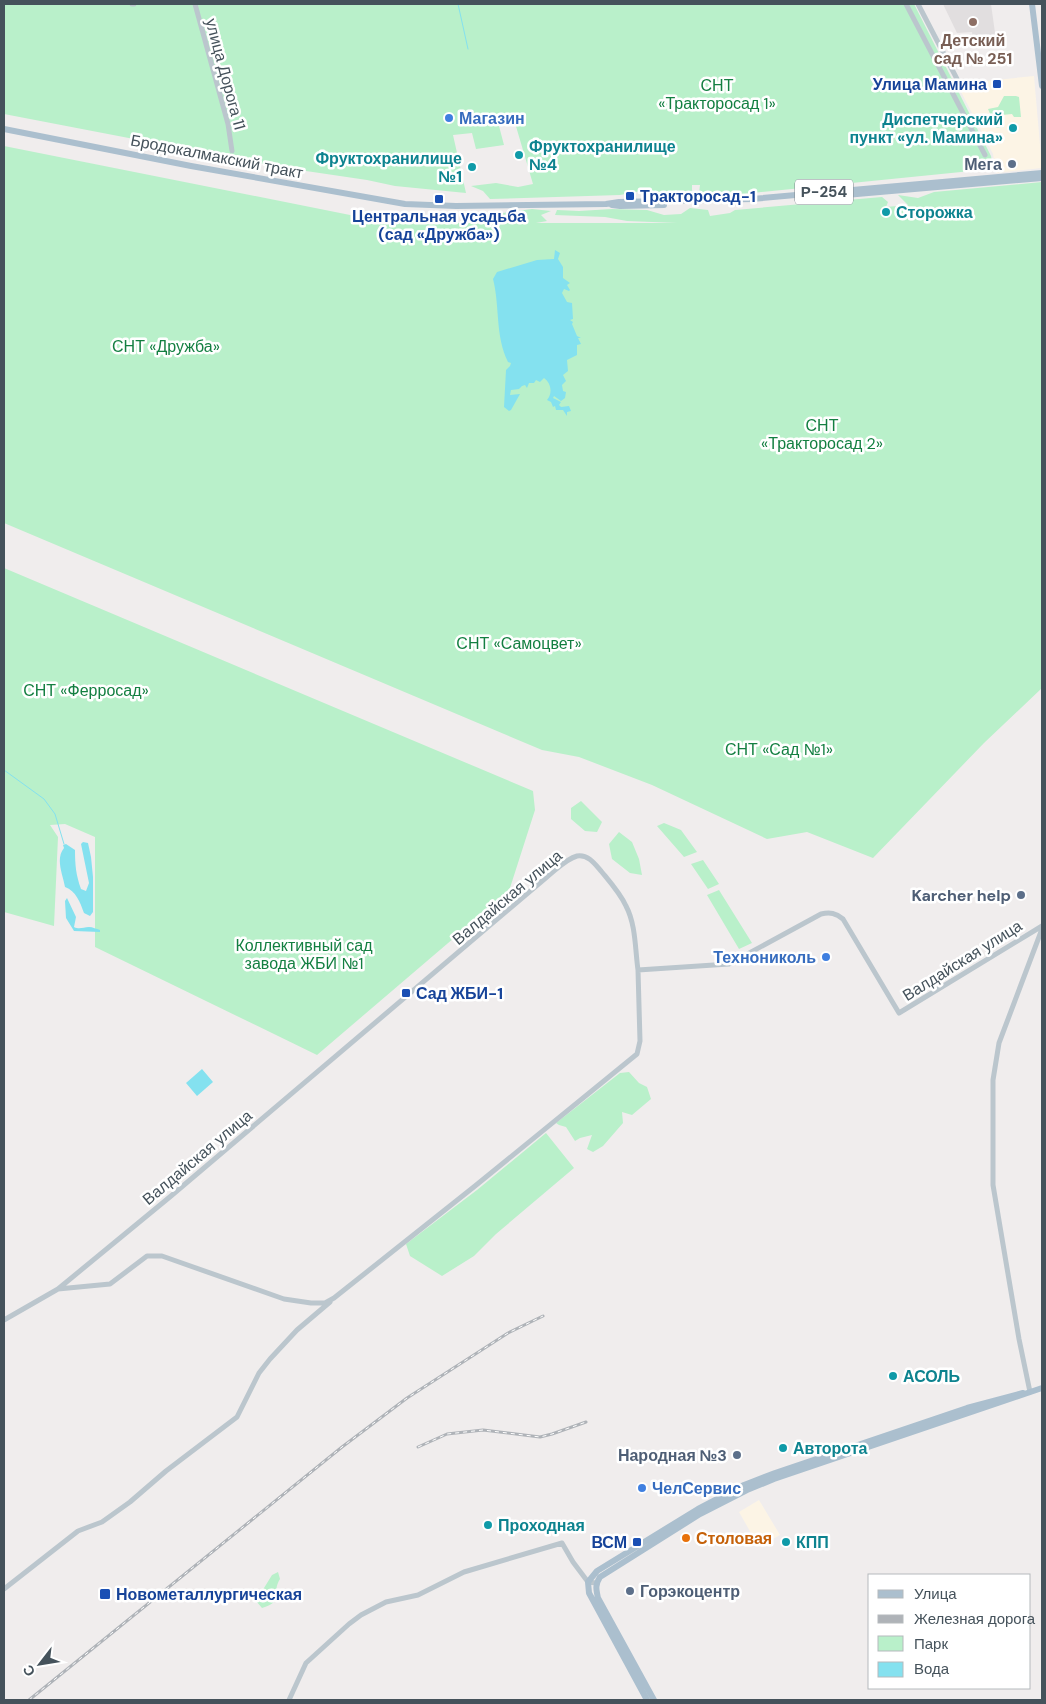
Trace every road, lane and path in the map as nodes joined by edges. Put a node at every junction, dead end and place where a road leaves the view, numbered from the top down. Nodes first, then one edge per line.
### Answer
1 (194, 4) edge
2 (906, 4) edge
3 (918, 4) edge
4 (1032, 4) edge
5 (1040, 49) edge
6 (957, 79) dead end
7 (1042, 86) edge
8 (4, 130) edge
9 (232, 151) dead end
10 (985, 155) dead end
11 (1042, 173) edge
12 (1042, 178) edge
13 (606, 204) junction
14 (1042, 927) edge
15 (638, 970) junction
16 (58, 1289) junction
17 (334, 1298) junction
18 (4, 1320) edge
19 (1042, 1388) edge
20 (1030, 1392) junction
21 (592, 1583) junction
22 (4, 1589) edge
23 (289, 1700) edge
24 (647, 1700) edge
25 (654, 1700) edge

1 - 9 street, улица Дорога 11
2 - 10 street
3 - 6 street
4 - 5 main road
5 - 7 main road
8 - 13 main road, Бродокалмакский тракт / Р-254
11 - 13 main road, Бродокалмакский тракт / Р-254
12 - 13 main road, Бродокалмакский тракт / Р-254
14 - 15 street, Валдайская улица
14 - 20 street, Валдайская улица
15 - 16 street, Валдайская улица
15 - 17 street
16 - 17 street
16 - 18 street
17 - 22 street
19 - 20 main road
20 - 21 main road
21 - 23 street
21 - 24 main road
21 - 25 main road

